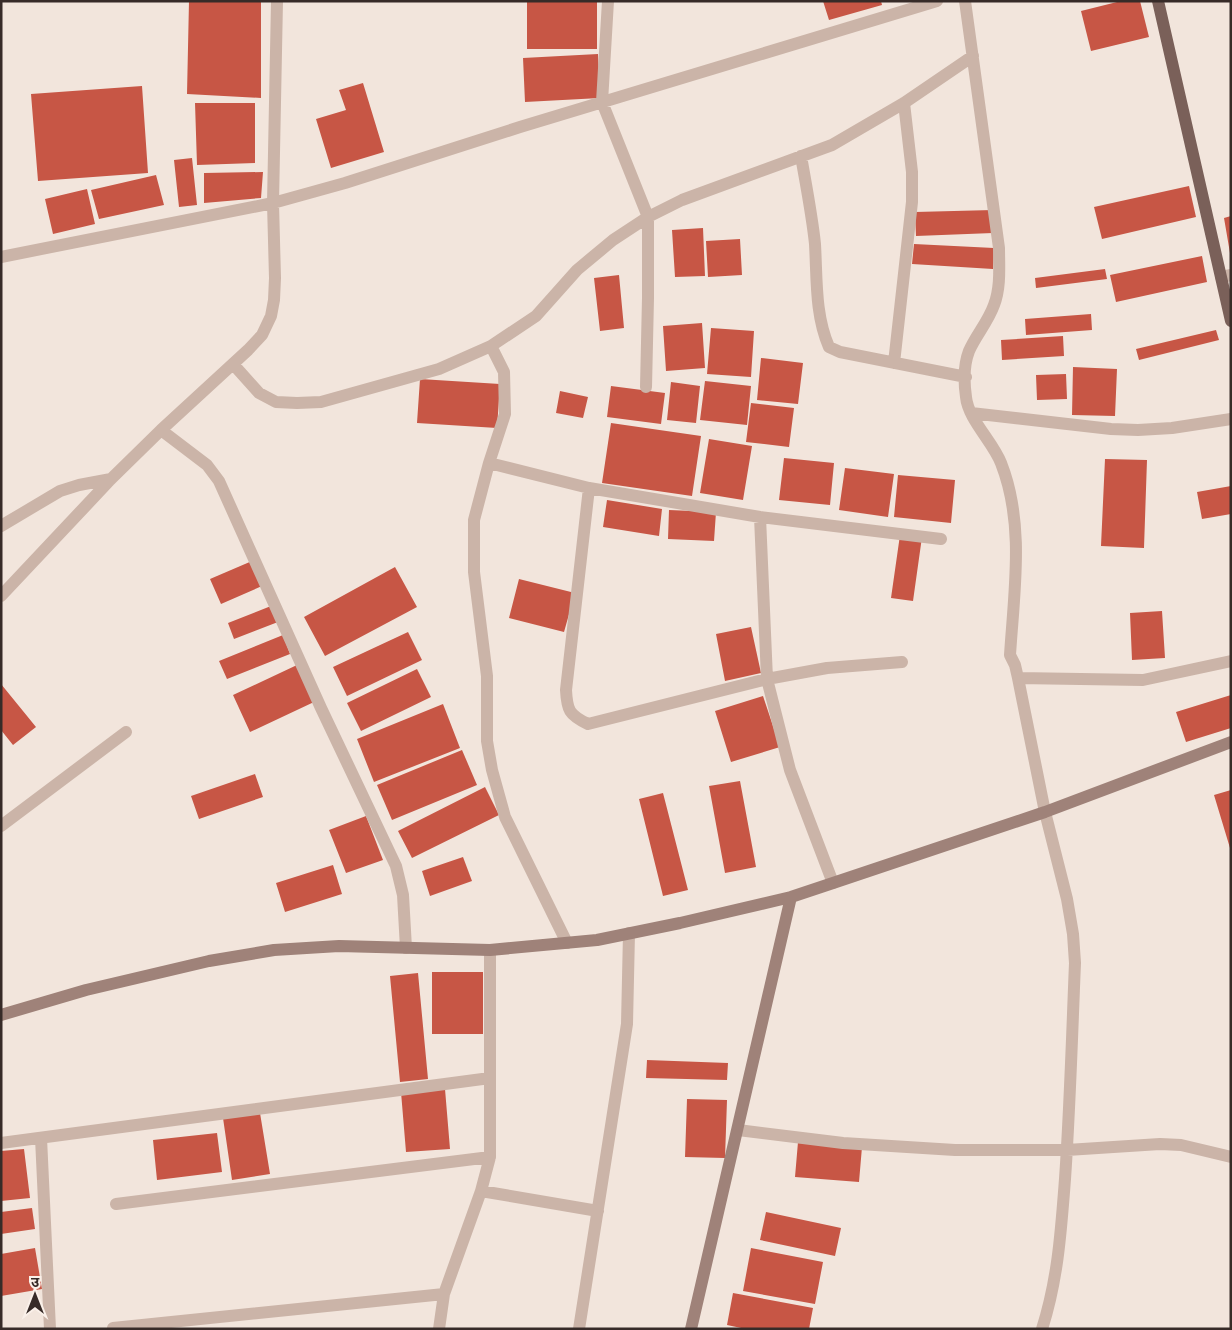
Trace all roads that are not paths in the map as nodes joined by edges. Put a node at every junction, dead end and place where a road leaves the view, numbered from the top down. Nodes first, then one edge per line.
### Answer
1 (277, 1) edge
2 (608, 1) edge
3 (937, 1) edge
4 (965, 1) edge
5 (1158, 1) edge
6 (973, 56) junction
7 (602, 102) junction
8 (904, 102) junction
9 (802, 156) junction
10 (273, 203) junction
11 (648, 217) junction
12 (1, 257) edge
13 (1226, 276) edge
14 (1231, 321) edge
15 (491, 346) junction
16 (894, 362) junction
17 (233, 364) junction
18 (966, 377) junction
19 (646, 387) dead end
20 (971, 413) junction
21 (1231, 419) edge
22 (161, 430) junction
23 (489, 463) junction
24 (111, 479) junction
25 (590, 488) junction
26 (760, 517) junction
27 (1, 526) edge
28 (941, 539) dead end
29 (1, 596) edge
30 (1231, 661) edge
31 (902, 662) dead end
32 (1018, 678) junction
33 (767, 679) junction
34 (126, 732) dead end
35 (1231, 742) edge
36 (1045, 812) junction
37 (1, 826) edge
38 (833, 883) junction
39 (791, 897) junction
40 (629, 933) junction
41 (567, 943) junction
42 (406, 948) junction
43 (490, 950) junction
44 (1, 1016) edge
45 (490, 1078) junction
46 (738, 1130) junction
47 (41, 1138) junction
48 (1, 1143) edge
49 (1067, 1150) junction
50 (1231, 1156) edge
51 (490, 1157) junction
52 (481, 1191) junction
53 (116, 1204) dead end
54 (598, 1211) junction
55 (444, 1294) junction
56 (113, 1328) edge
57 (50, 1329) edge
58 (439, 1329) edge
59 (579, 1329) edge
60 (691, 1329) edge
61 (1042, 1329) edge

1 - 10 street
2 - 7 street
3 - 7 street
4 - 6 street
5 - 13 main road
6 - 8 street
6 - 18 street
7 - 10 street
7 - 11 street
8 - 9 street
8 - 16 street
9 - 11 street
9 - 16 street
10 - 12 street
10 - 17 street
11 - 15 street
11 - 19 street
13 - 14 main road
15 - 17 street
15 - 23 street
16 - 18 street
17 - 22 street
18 - 20 street
20 - 21 street
20 - 32 street
22 - 24 street
22 - 42 street
23 - 25 street
23 - 41 street
24 - 27 street
24 - 29 street
25 - 26 street
25 - 33 street
26 - 28 street
26 - 33 street
30 - 32 street
31 - 33 street
32 - 36 street
33 - 38 street
34 - 37 street
35 - 36 main road
36 - 38 main road
36 - 49 street
38 - 39 main road
39 - 40 main road
39 - 46 main road
40 - 41 main road
40 - 54 street
41 - 43 main road
42 - 43 main road
42 - 44 main road
43 - 45 street
45 - 47 street
45 - 51 street
46 - 49 street
46 - 60 main road
47 - 48 street
47 - 57 street
49 - 50 street
49 - 61 street
51 - 52 street
51 - 53 street
52 - 54 street
52 - 55 street
54 - 59 street
55 - 56 street
55 - 58 street

